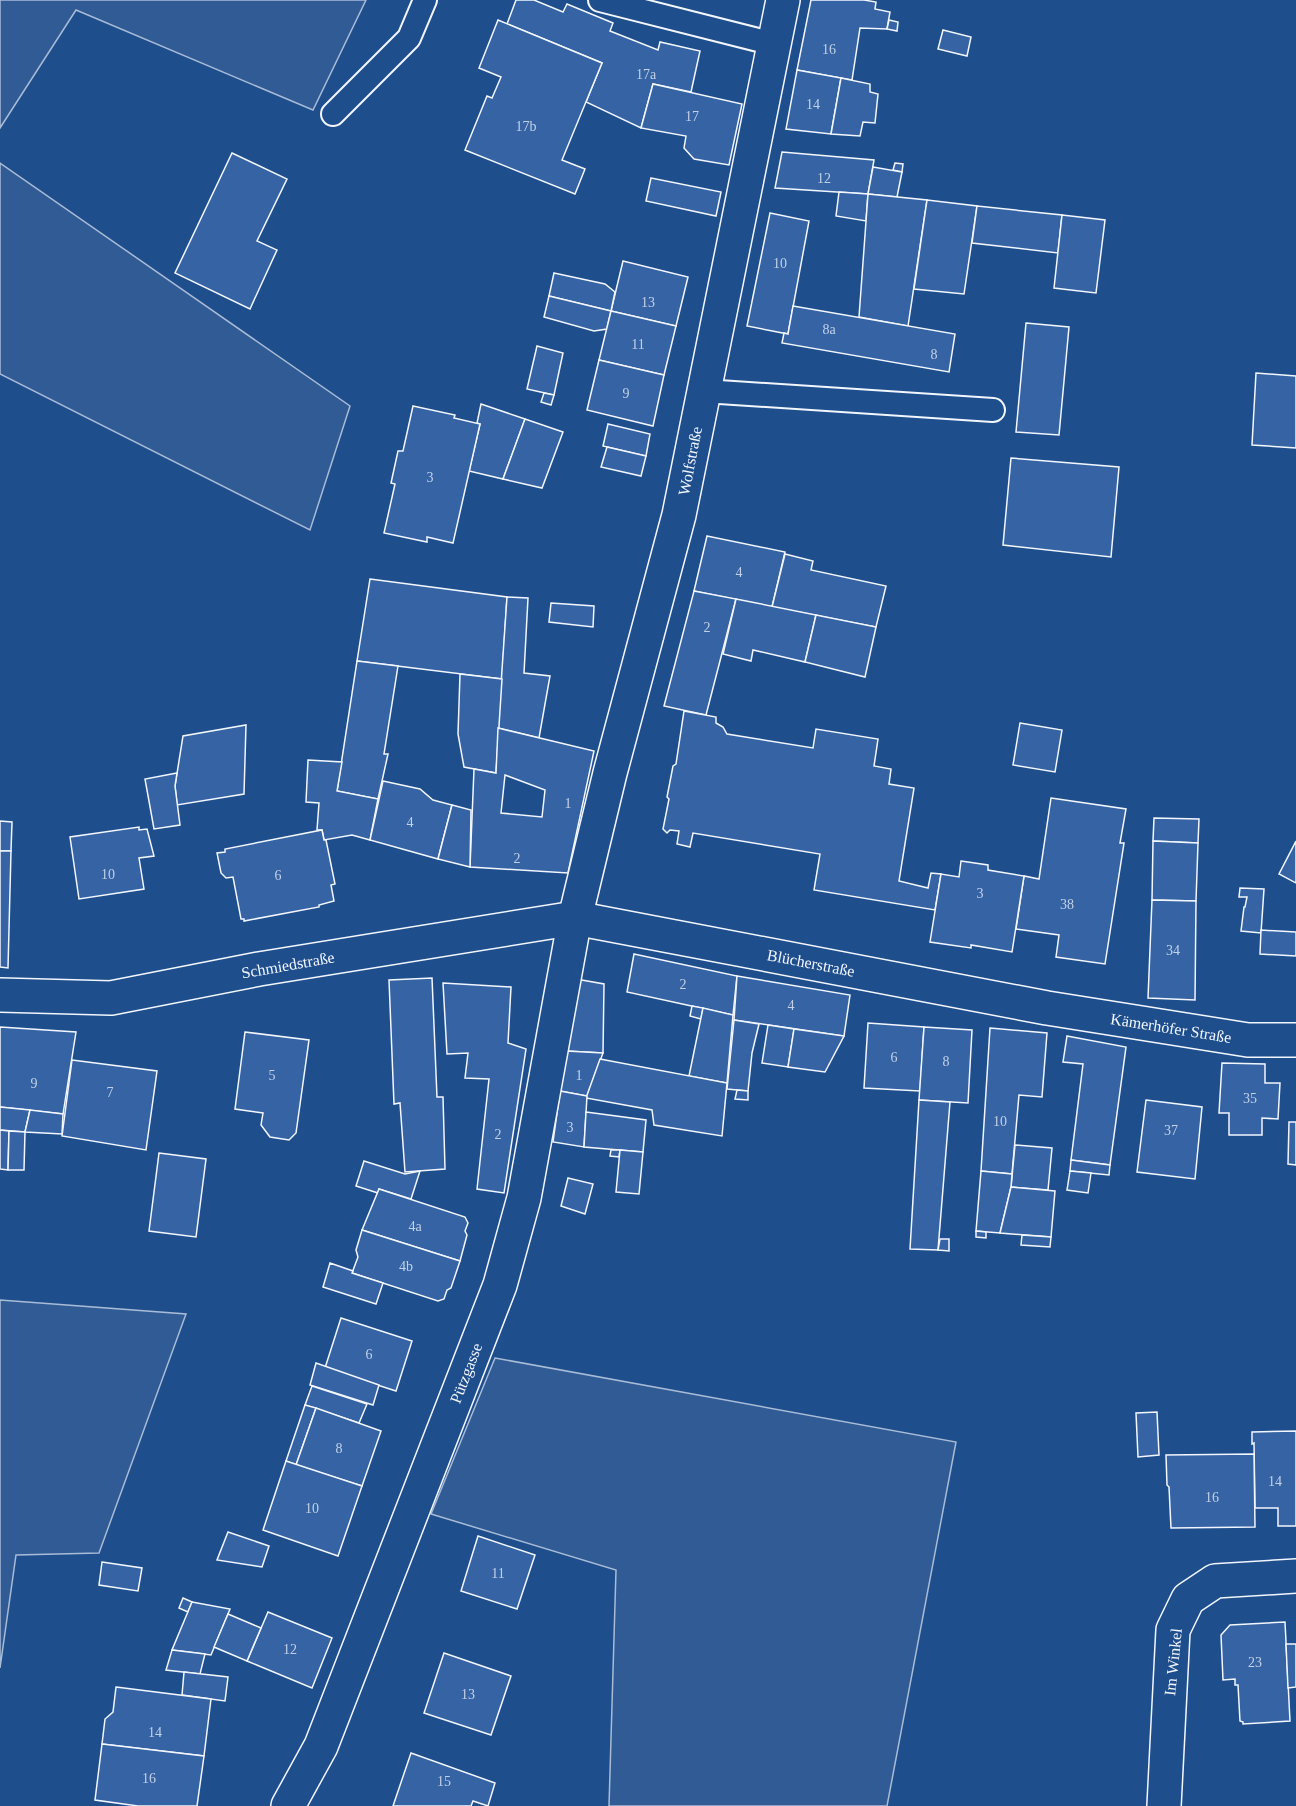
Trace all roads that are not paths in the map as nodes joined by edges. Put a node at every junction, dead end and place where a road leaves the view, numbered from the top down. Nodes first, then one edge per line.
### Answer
1 (424, 0) edge
2 (600, 0) edge
3 (783, 0) edge
4 (774, 44) junction
5 (333, 114) dead end
6 (704, 391) junction
7 (993, 410) dead end
8 (575, 918) junction
9 (0, 995) edge
10 (1047, 1008) joint
11 (1296, 1040) edge
12 (1296, 1576) edge
13 (288, 1806) edge
14 (1164, 1806) edge

1 - 5 lane
2 - 4 lane
3 - 4 street, Wolfstraße
4 - 6 street, Wolfstraße
6 - 7 lane
6 - 8 street, Wolfstraße
8 - 9 street, Schmiedstraße
8 - 10 street, Blücherstraße
8 - 13 street, Pützgasse
10 - 11 street, Kämerhöfer Straße
12 - 14 street, Im Winkel

